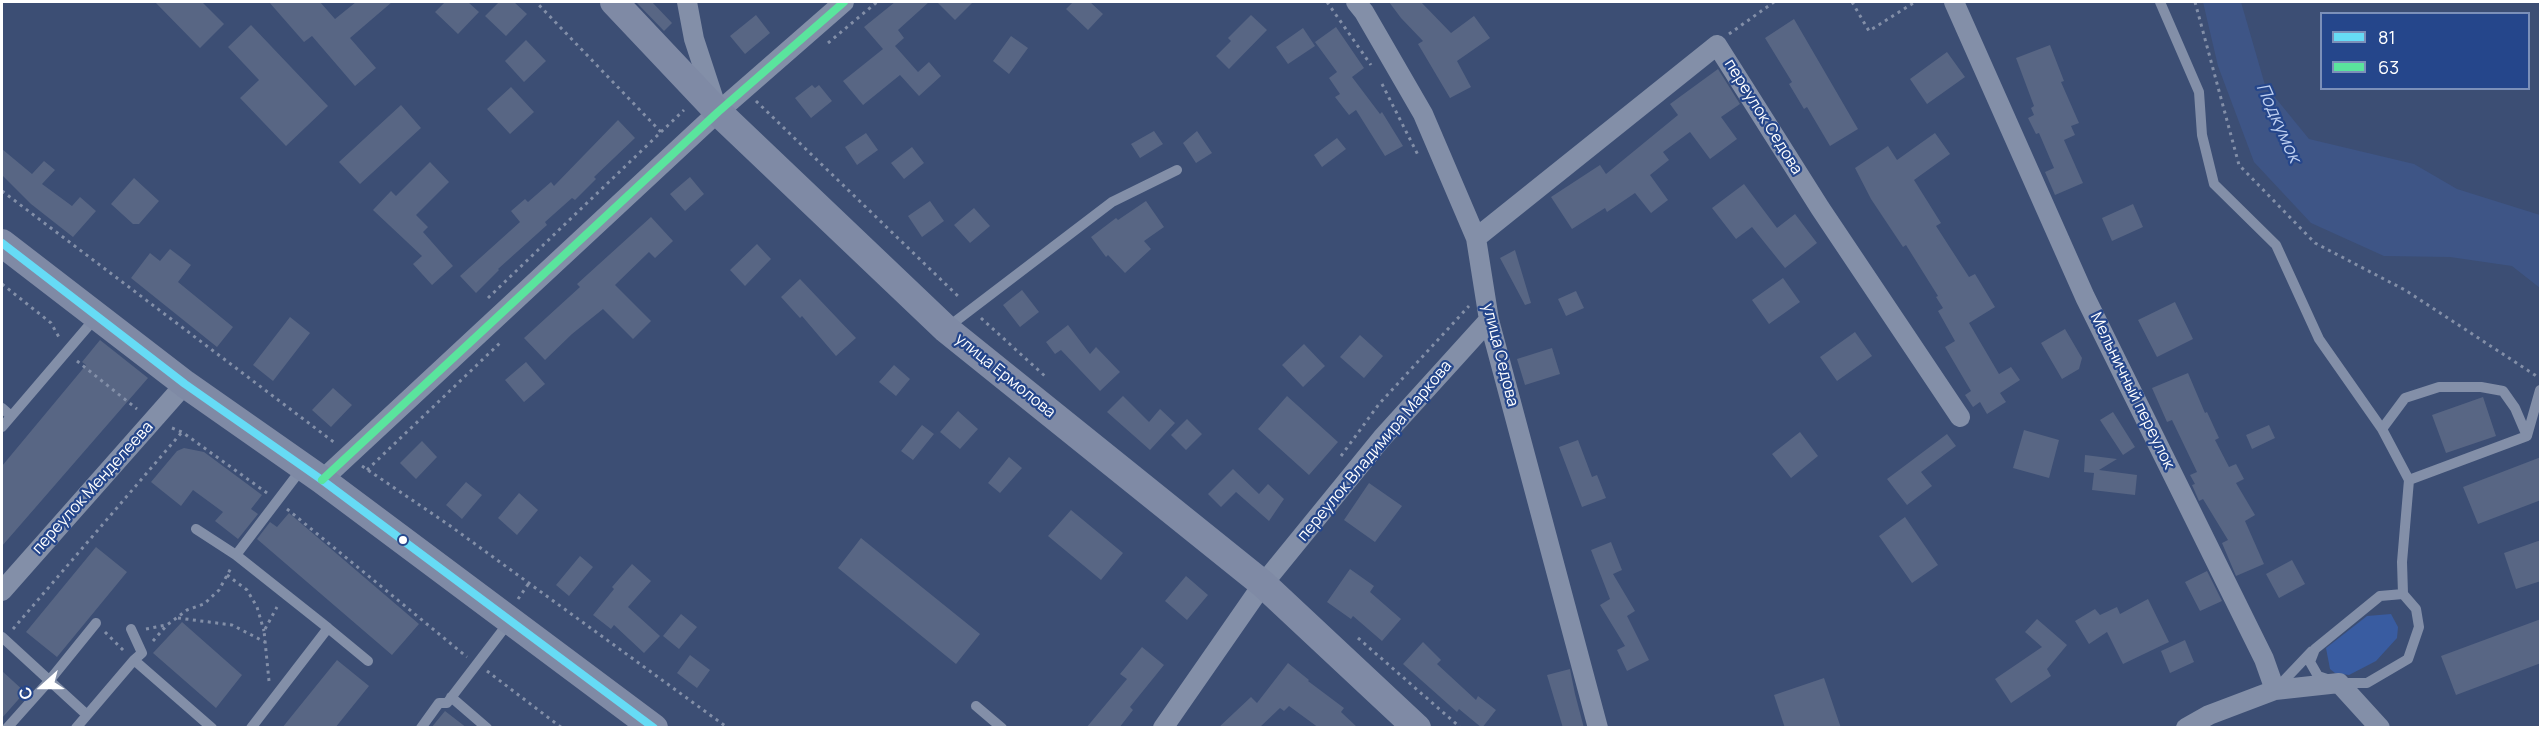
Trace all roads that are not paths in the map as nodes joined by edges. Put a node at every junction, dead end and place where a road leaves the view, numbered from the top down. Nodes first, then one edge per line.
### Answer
1 (614, 2) edge
2 (687, 2) edge
3 (844, 2) edge
4 (1356, 2) edge
5 (1954, 2) edge
6 (2160, 2) edge
7 (709, 103) junction
8 (1177, 170) dead end
9 (1476, 238) junction
10 (2, 243) edge
11 (97, 316) junction
12 (1489, 320) junction
13 (946, 329) junction
14 (185, 384) junction
15 (2541, 390) edge
16 (2, 408) edge
17 (11, 416) junction
18 (1960, 417) dead end
19 (2, 427) edge
20 (2382, 429) junction
21 (2527, 436) junction
22 (312, 473) junction
23 (2409, 480) junction
24 (196, 530) dead end
25 (236, 555) junction
26 (1263, 584) junction
27 (2, 591) edge
28 (2403, 594) junction
29 (511, 620) junction
30 (96, 623) road end
31 (328, 628) junction
32 (131, 629) dead end
33 (3, 638) edge
34 (2315, 649) junction
35 (138, 657) junction
36 (368, 662) dead end
37 (49, 681) junction
38 (2339, 683) junction
39 (2275, 690) junction
40 (451, 697) junction
41 (976, 706) dead end
42 (87, 715) junction
43 (6, 728) edge
44 (76, 728) edge
45 (212, 728) edge
46 (251, 728) edge
47 (421, 728) edge
48 (487, 728) edge
49 (654, 728) edge
50 (1002, 728) edge
51 (1163, 728) edge
52 (1417, 728) edge
53 (1598, 728) edge
54 (2186, 728) edge
55 (2380, 728) edge

1 - 7 street, улица Ермолова
2 - 7 street
3 - 7 street
4 - 9 street, улица Седова
5 - 39 street, Мельничный переулок
6 - 20 lane
7 - 13 street, улица Ермолова
7 - 22 street
8 - 13 lane
9 - 12 street, улица Седова
9 - 18 street, переулок Седова
10 - 11 street
11 - 14 street
11 - 17 lane
12 - 26 street, переулок Владимира Маркова
12 - 53 street, улица Седова
13 - 26 street, улица Ермолова
14 - 22 street
14 - 27 street, переулок Менделеева
15 - 21 lane
16 - 17 lane
17 - 19 lane
20 - 21 lane
20 - 23 lane
21 - 23 lane
22 - 25 lane
22 - 29 street
23 - 28 lane
24 - 25 lane
25 - 31 lane
26 - 51 street, переулок Владимира Маркова
26 - 52 street, улица Ермолова
28 - 34 lane
28 - 38 lane
29 - 40 lane
29 - 49 street
30 - 37 lane
31 - 36 lane
31 - 46 lane
32 - 35 lane
33 - 37 lane
34 - 38 lane
34 - 39 lane
35 - 42 lane
35 - 45 lane
37 - 42 lane
37 - 43 lane
38 - 39 street
38 - 55 street
39 - 54 street
40 - 47 lane
40 - 48 lane
41 - 50 lane
42 - 44 lane

